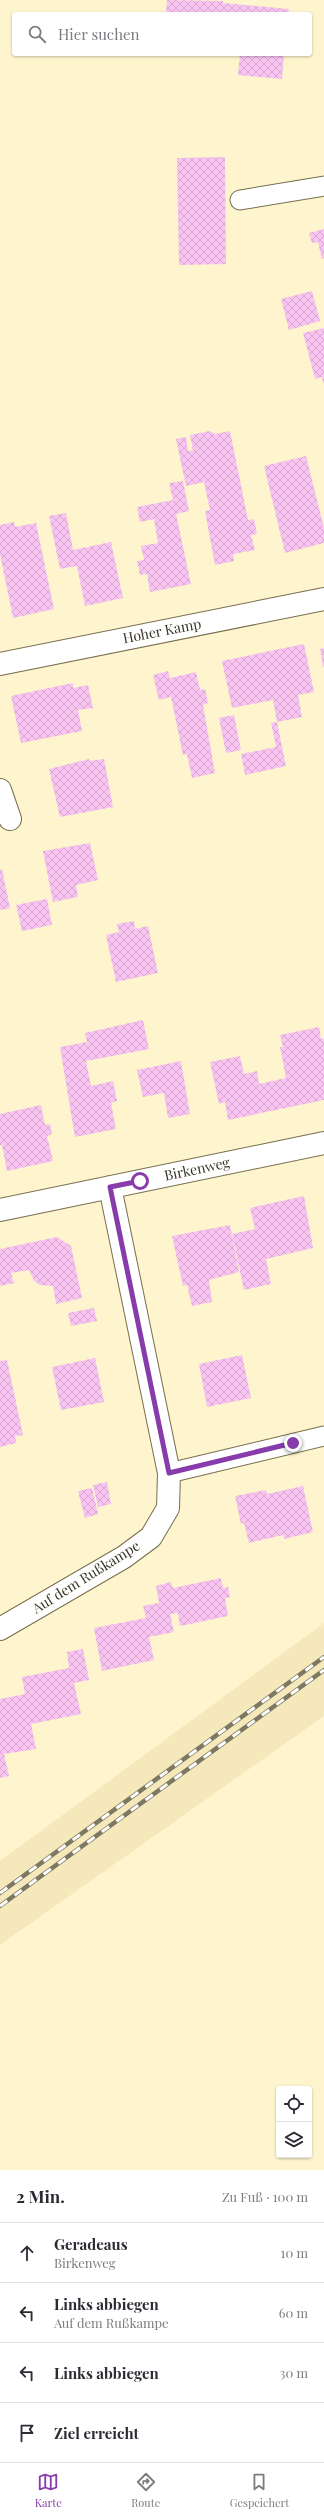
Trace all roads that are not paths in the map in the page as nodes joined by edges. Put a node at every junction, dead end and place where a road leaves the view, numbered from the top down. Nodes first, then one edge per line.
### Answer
1 (324, 186) edge
2 (240, 200) dead end
3 (324, 599) edge
4 (0, 664) edge
5 (0, 790) edge
6 (10, 819) dead end
7 (324, 1143) edge
8 (110, 1187) junction
9 (0, 1210) edge
10 (324, 1436) edge
11 (169, 1473) junction
12 (0, 1629) edge

1 - 2 lane
3 - 4 street, Hoher Kamp
5 - 6 street
7 - 8 street, Birkenweg
8 - 9 street, Birkenweg
8 - 11 street, Auf dem Rußkampe
10 - 11 lane
11 - 12 street, Auf dem Rußkampe

